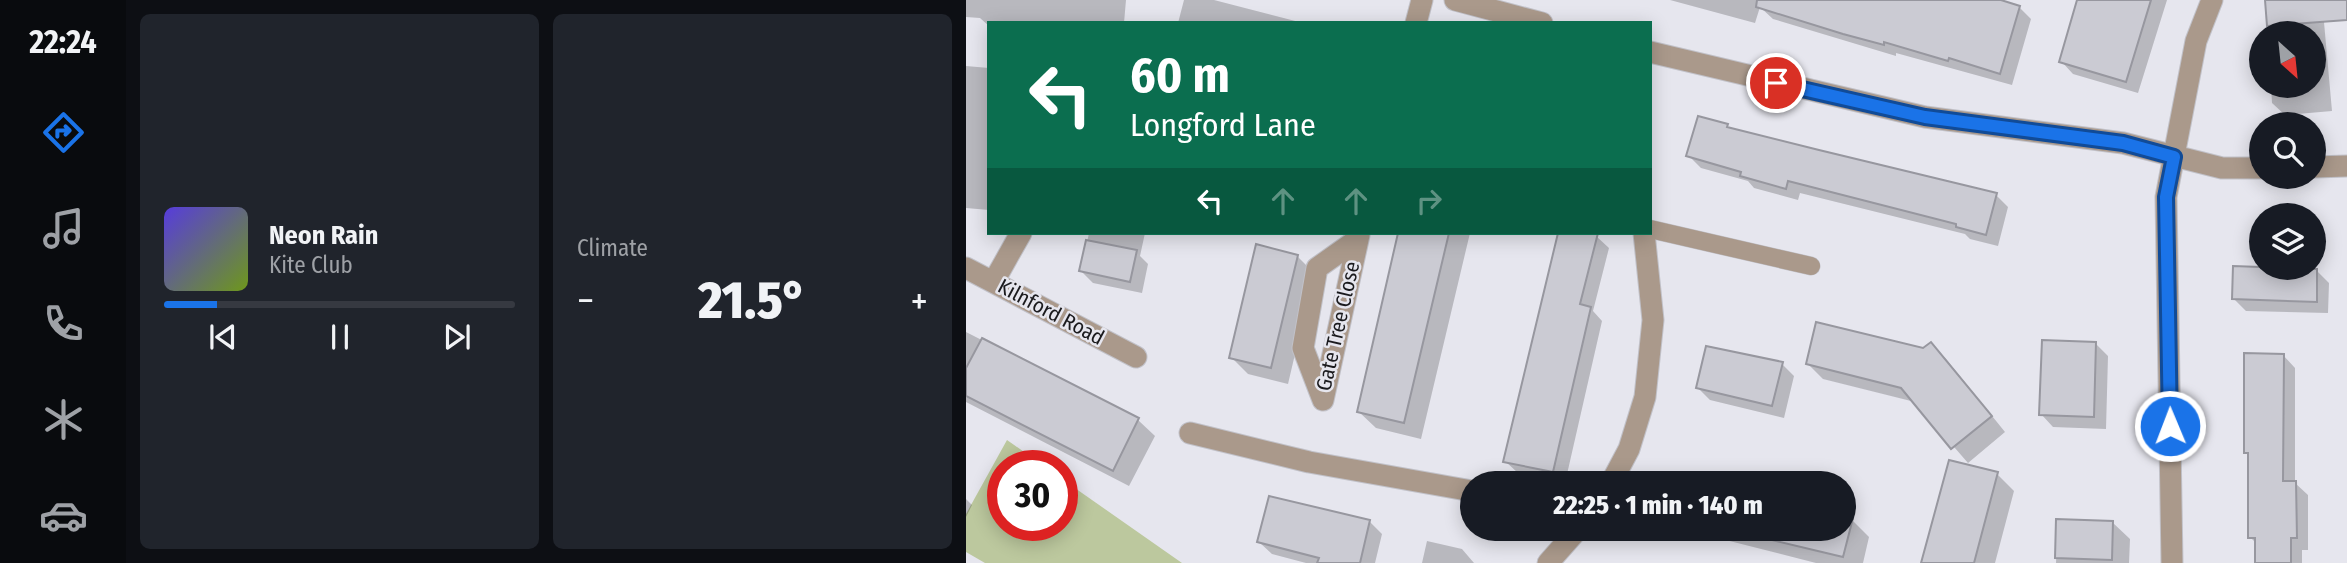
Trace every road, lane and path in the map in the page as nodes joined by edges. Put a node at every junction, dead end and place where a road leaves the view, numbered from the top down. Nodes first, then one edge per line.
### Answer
1 (1422, 0) edge
2 (1455, 0) edge
3 (2211, 0) edge
4 (1417, 21) edge
5 (1534, 21) edge
6 (1652, 55) edge
7 (2174, 157) junction
8 (2347, 166) edge
9 (2326, 167) edge
10 (2249, 168) edge
11 (1652, 229) edge
12 (1020, 235) edge
13 (1644, 235) edge
14 (1359, 236) edge
15 (1811, 266) dead end
16 (966, 268) edge
17 (993, 281) junction
18 (1136, 357) dead end
19 (1190, 432) dead end
20 (1618, 471) edge
21 (1460, 489) edge
22 (1567, 541) edge
23 (1548, 563) edge
24 (2172, 563) edge

1 - 4 street
2 - 5 street
3 - 7 street
6 - 7 street
7 - 10 street
7 - 24 street
8 - 9 street
11 - 15 lane
12 - 17 street
13 - 20 street
14 - 14 street, Gate Tree Close
16 - 17 street, Kilnford Road
17 - 18 street, Kilnford Road
19 - 21 street
22 - 23 street

